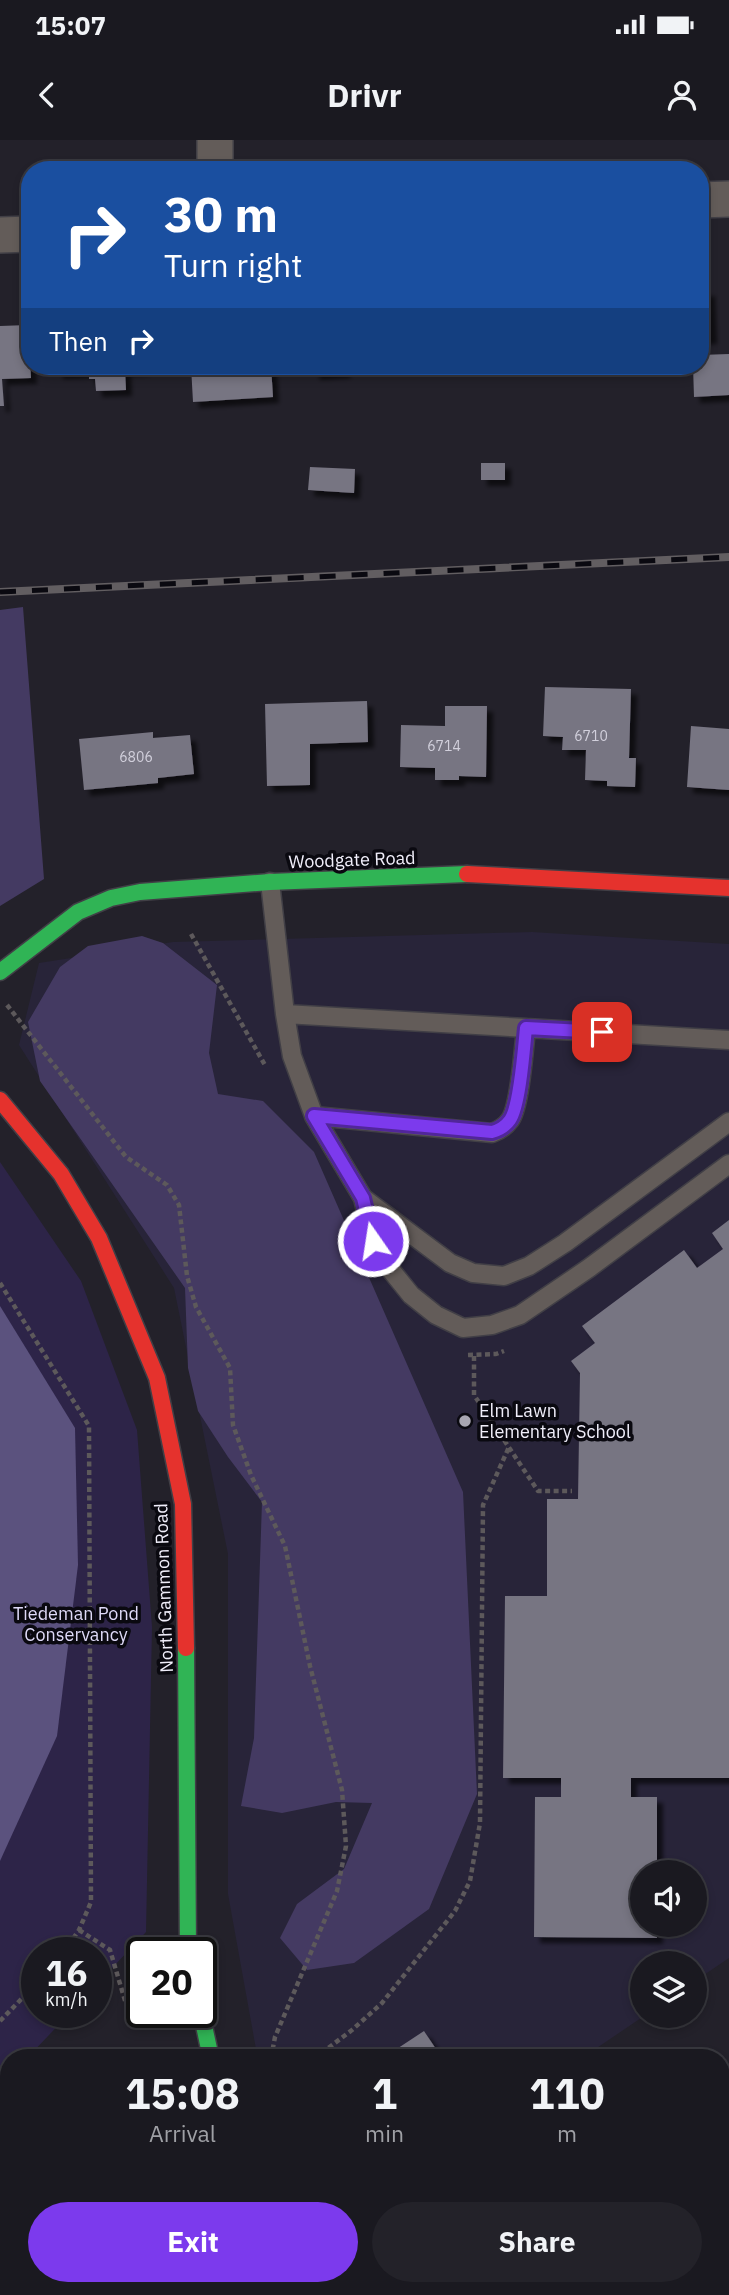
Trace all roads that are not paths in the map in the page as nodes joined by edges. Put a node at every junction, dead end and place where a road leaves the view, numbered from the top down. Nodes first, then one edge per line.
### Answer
1 (215, 140) edge
2 (215, 161) edge
3 (729, 199) edge
4 (709, 200) edge
5 (21, 234) edge
6 (0, 235) edge
7 (270, 882) junction
8 (729, 888) edge
9 (0, 972) edge
10 (285, 1014) junction
11 (526, 1028) junction
12 (729, 1040) edge
13 (0, 1100) edge
14 (314, 1116) junction
15 (729, 1122) edge
16 (729, 1164) edge
17 (363, 1198) junction
18 (188, 1937) edge
19 (203, 2028) edge
20 (205, 2049) edge

1 - 2 street
3 - 4 street
5 - 6 street
7 - 8 main road, Woodgate Road
7 - 9 main road, Woodgate Road
7 - 10 lane
10 - 11 lane
10 - 14 lane
11 - 12 lane
11 - 14 lane
13 - 18 main road, North Gammon Road
14 - 17 lane
15 - 17 lane
16 - 17 lane
19 - 20 main road

